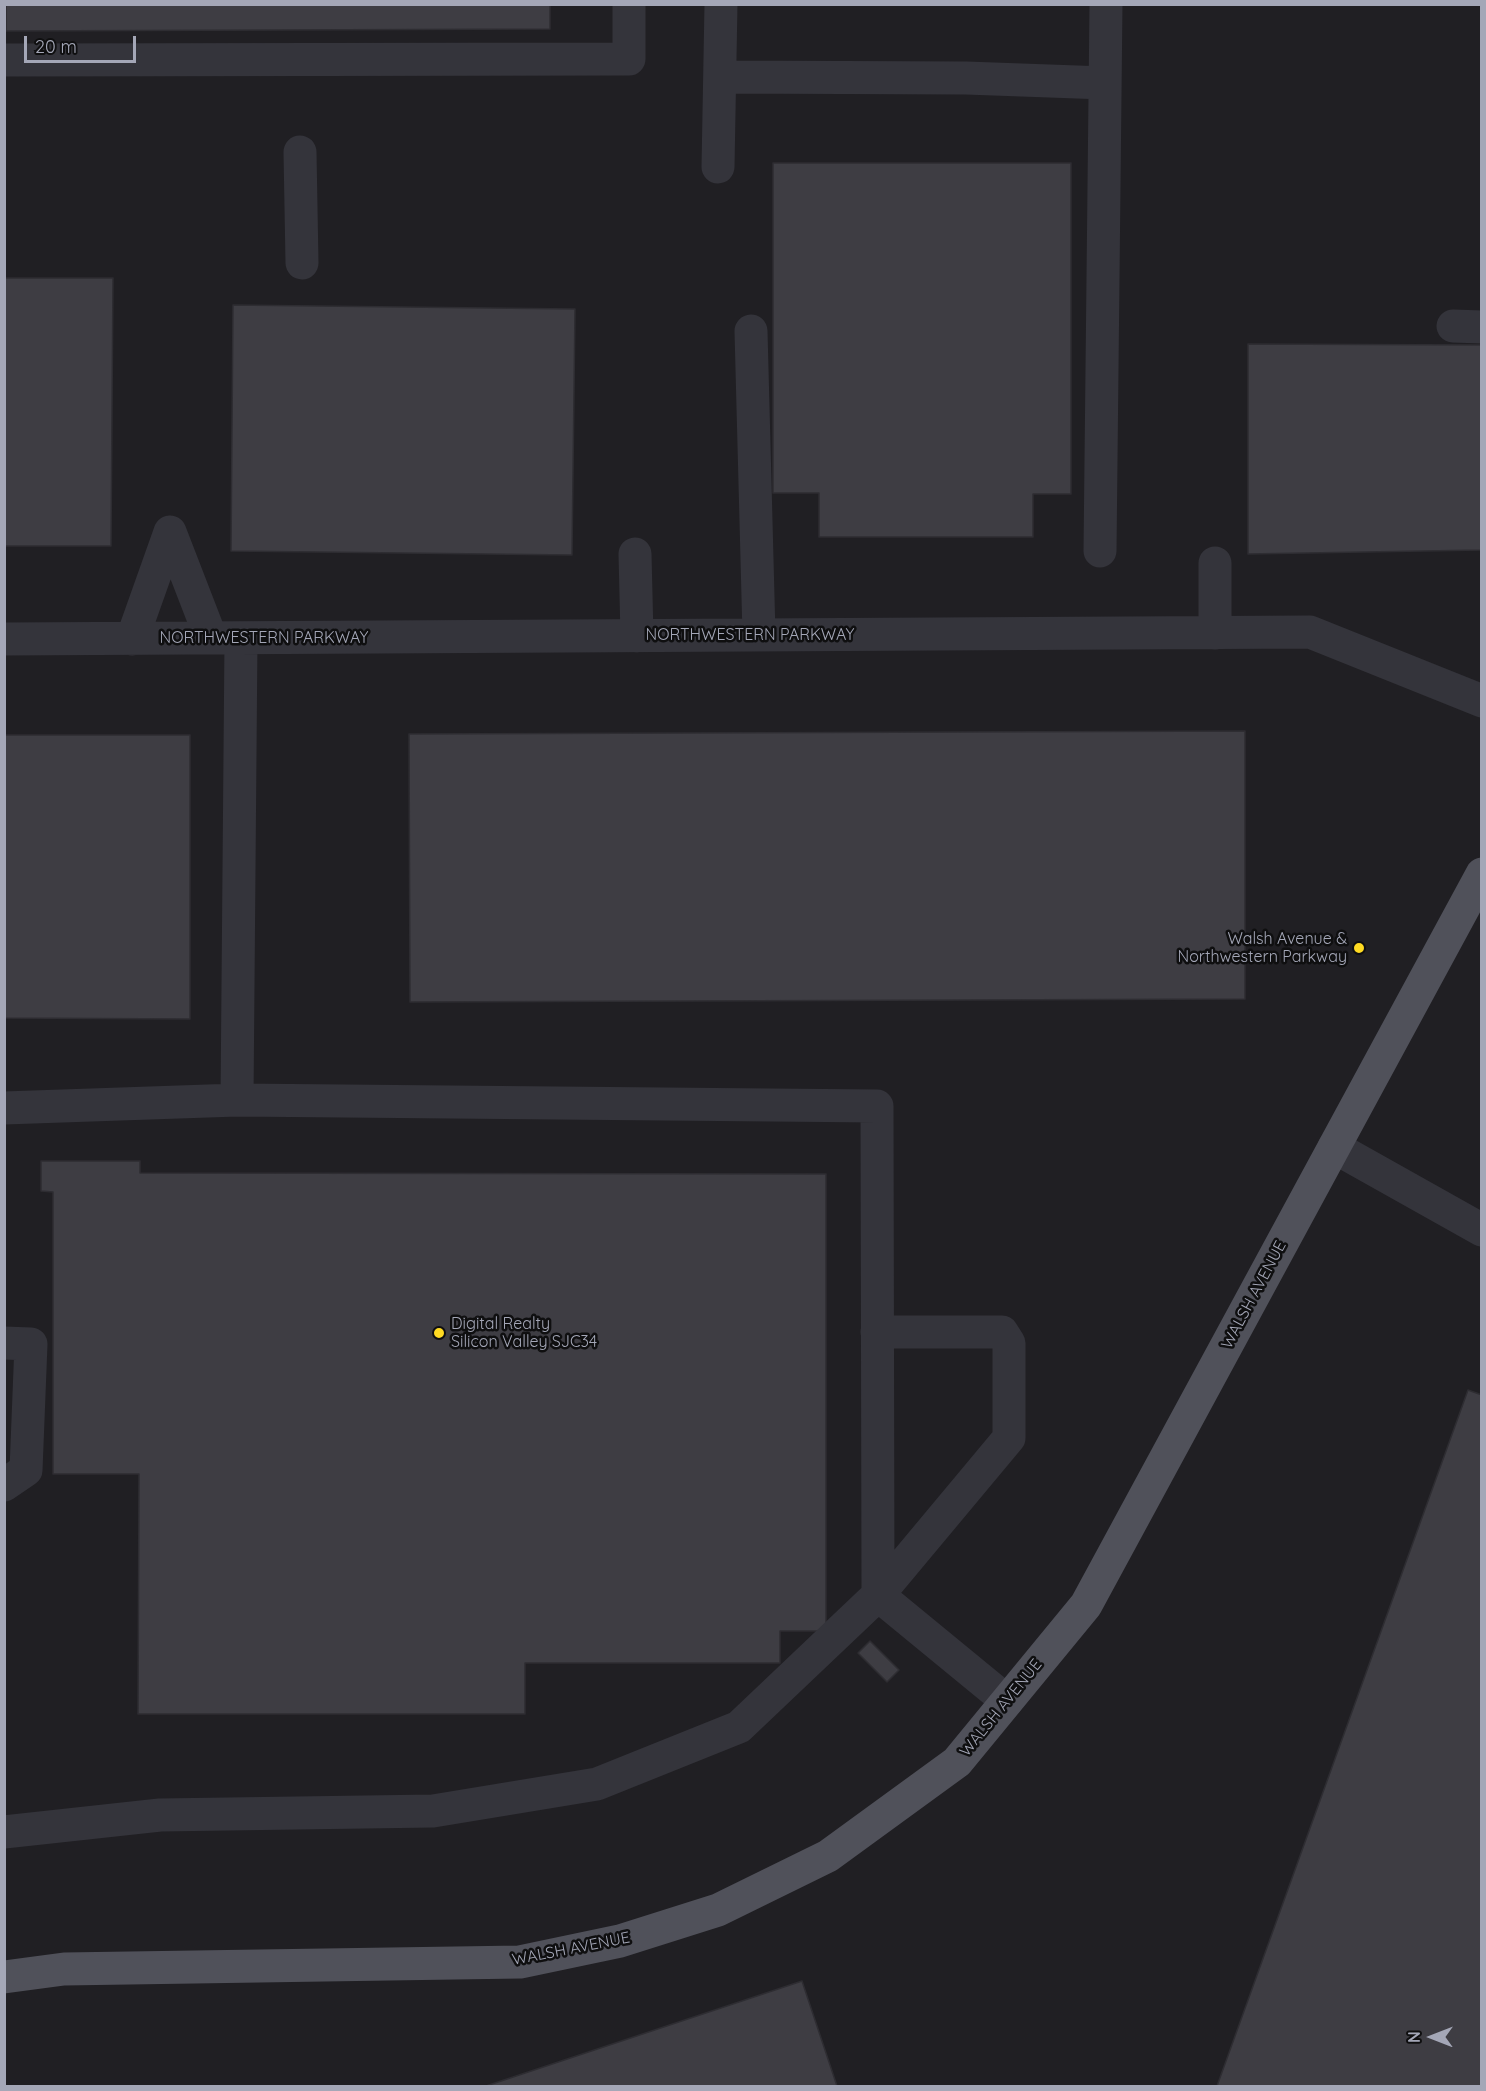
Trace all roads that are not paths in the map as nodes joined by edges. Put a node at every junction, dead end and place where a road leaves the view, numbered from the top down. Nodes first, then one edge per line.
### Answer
1 (629, 4) edge
2 (721, 4) edge
3 (1106, 4) edge
4 (4, 60) edge
5 (720, 77) junction
6 (1105, 83) junction
7 (300, 152) dead end
8 (718, 167) dead end
9 (302, 263) dead end
10 (751, 331) dead end
11 (1100, 552) dead end
12 (635, 555) dead end
13 (1215, 563) dead end
14 (1215, 633) junction
15 (759, 635) junction
16 (637, 636) junction
17 (226, 638) junction
18 (4, 639) edge
19 (132, 639) junction
20 (1482, 700) edge
21 (1482, 874) edge
22 (237, 1100) junction
23 (4, 1108) edge
24 (1334, 1147) junction
25 (1480, 1224) edge
26 (877, 1332) junction
27 (4, 1343) edge
28 (4, 1485) edge
29 (878, 1595) junction
30 (1007, 1701) junction
31 (4, 1832) edge
32 (4, 1977) edge

1 - 4 street
2 - 5 street
3 - 6 street
5 - 6 street
5 - 8 street
6 - 11 street
7 - 9 street
10 - 15 street
12 - 16 street
13 - 14 street
14 - 15 street, NORTHWESTERN PARKWAY
14 - 20 street, NORTHWESTERN PARKWAY
15 - 16 street, NORTHWESTERN PARKWAY
16 - 17 street, NORTHWESTERN PARKWAY
17 - 19 street, NORTHWESTERN PARKWAY
17 - 19 street
17 - 22 street
18 - 19 street, NORTHWESTERN PARKWAY
21 - 24 main road, WALSH AVENUE
22 - 23 street
22 - 26 street
24 - 25 street
24 - 30 main road, WALSH AVENUE
26 - 29 street
26 - 29 street
27 - 28 street
29 - 30 street
29 - 31 street
30 - 32 main road, WALSH AVENUE

